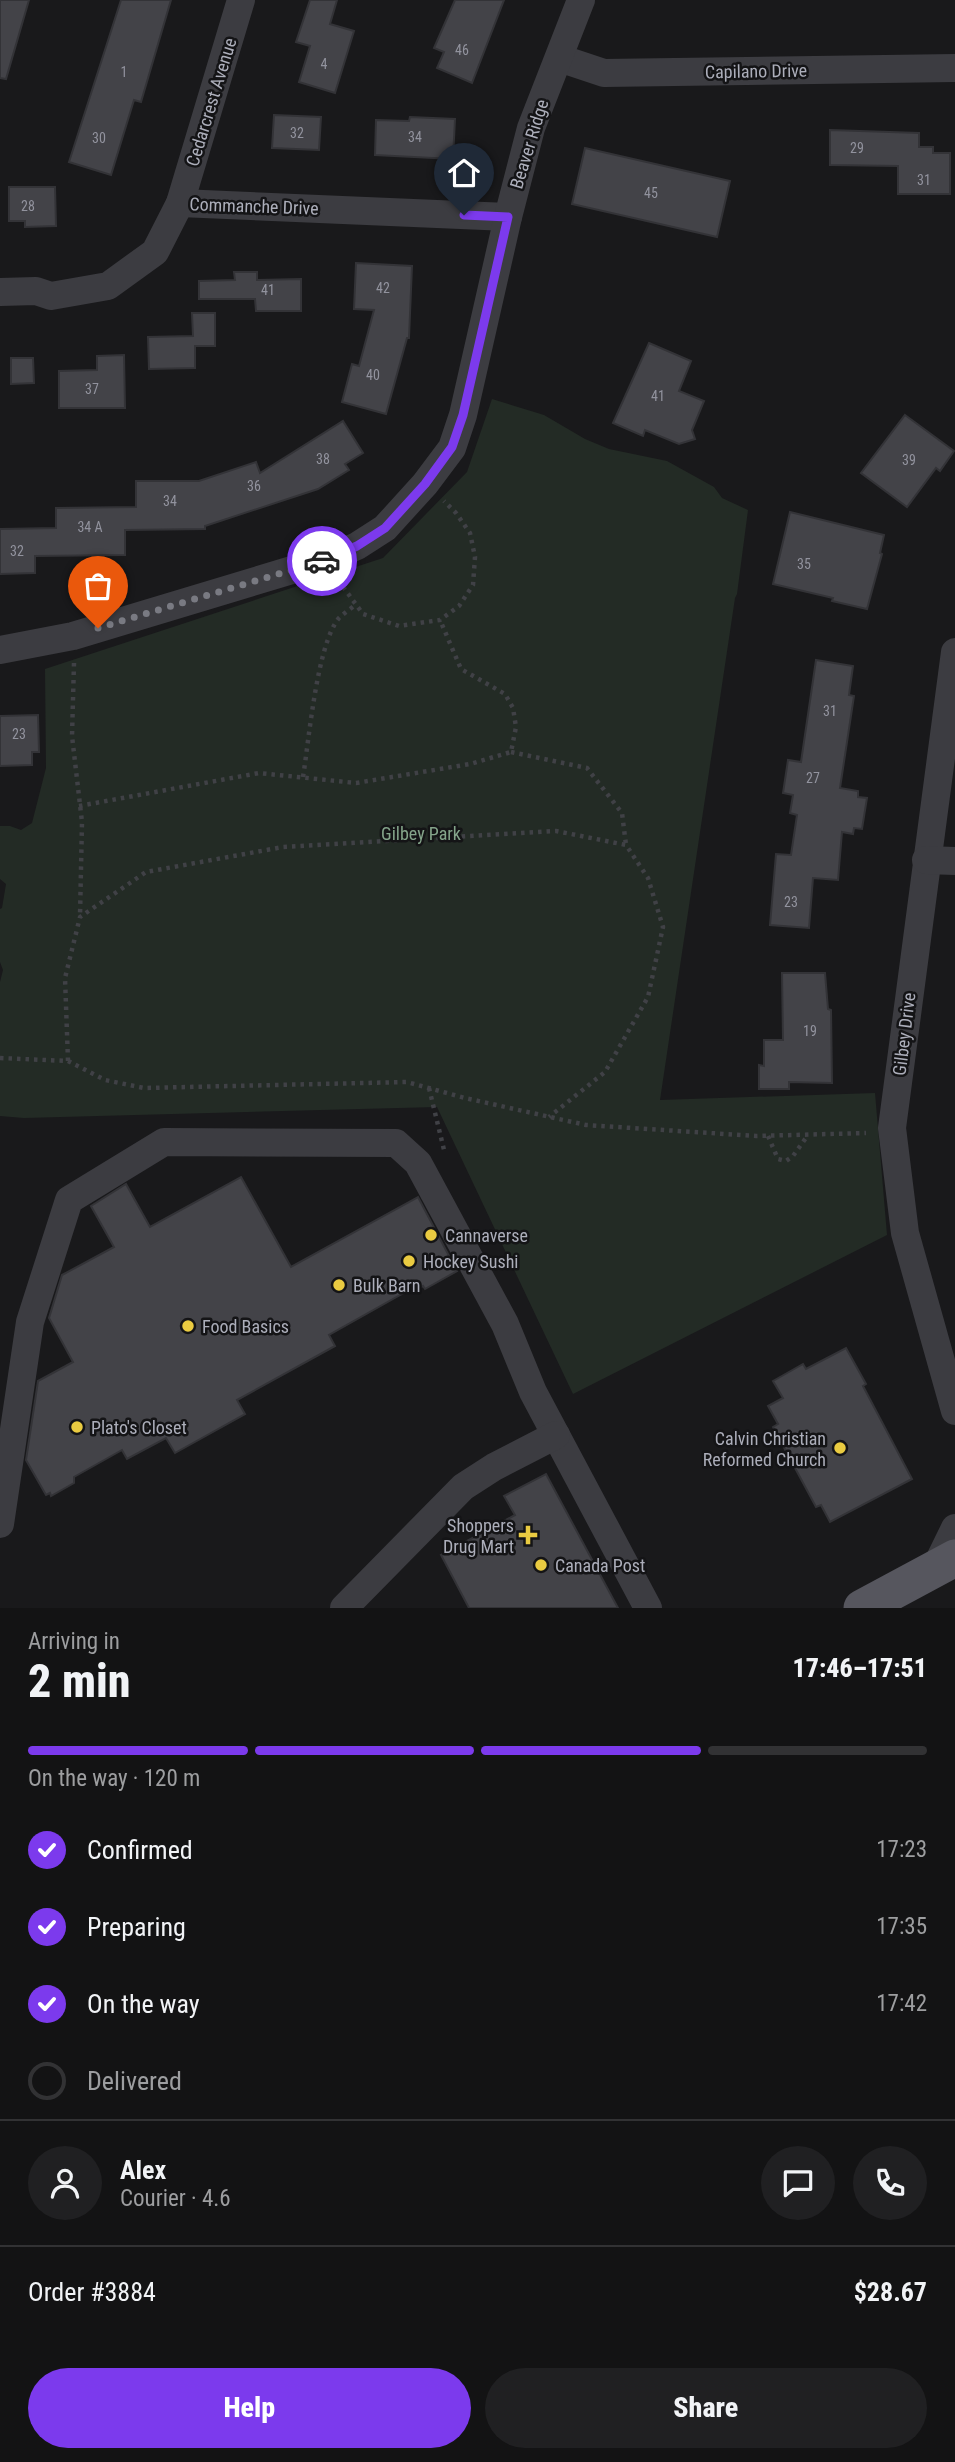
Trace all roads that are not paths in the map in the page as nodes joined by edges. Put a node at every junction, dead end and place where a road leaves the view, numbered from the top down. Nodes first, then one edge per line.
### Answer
1 (242, 0) edge
2 (581, 0) edge
3 (558, 58) junction
4 (955, 68) edge
5 (180, 203) junction
6 (508, 217) junction
7 (0, 292) edge
8 (0, 650) edge
9 (955, 652) edge
10 (926, 860) junction
11 (955, 861) edge
12 (955, 1411) edge
13 (556, 1435) junction
14 (0, 1524) edge
15 (955, 1528) edge
16 (945, 1564) edge
17 (344, 1608) edge
18 (648, 1608) edge
19 (862, 1608) edge

1 - 5 street, Cedarcrest Avenue
2 - 3 street, Beaver Ridge
3 - 4 street, Capilano Drive
3 - 6 street, Beaver Ridge
5 - 6 street, Commanche Drive
5 - 7 street, Commanche Drive
6 - 8 street, Beaver Ridge
9 - 10 street, Gilbey Drive
10 - 11 street
10 - 12 street, Gilbey Drive
13 - 14 street
13 - 17 street
13 - 18 street
15 - 16 street
16 - 19 main road

